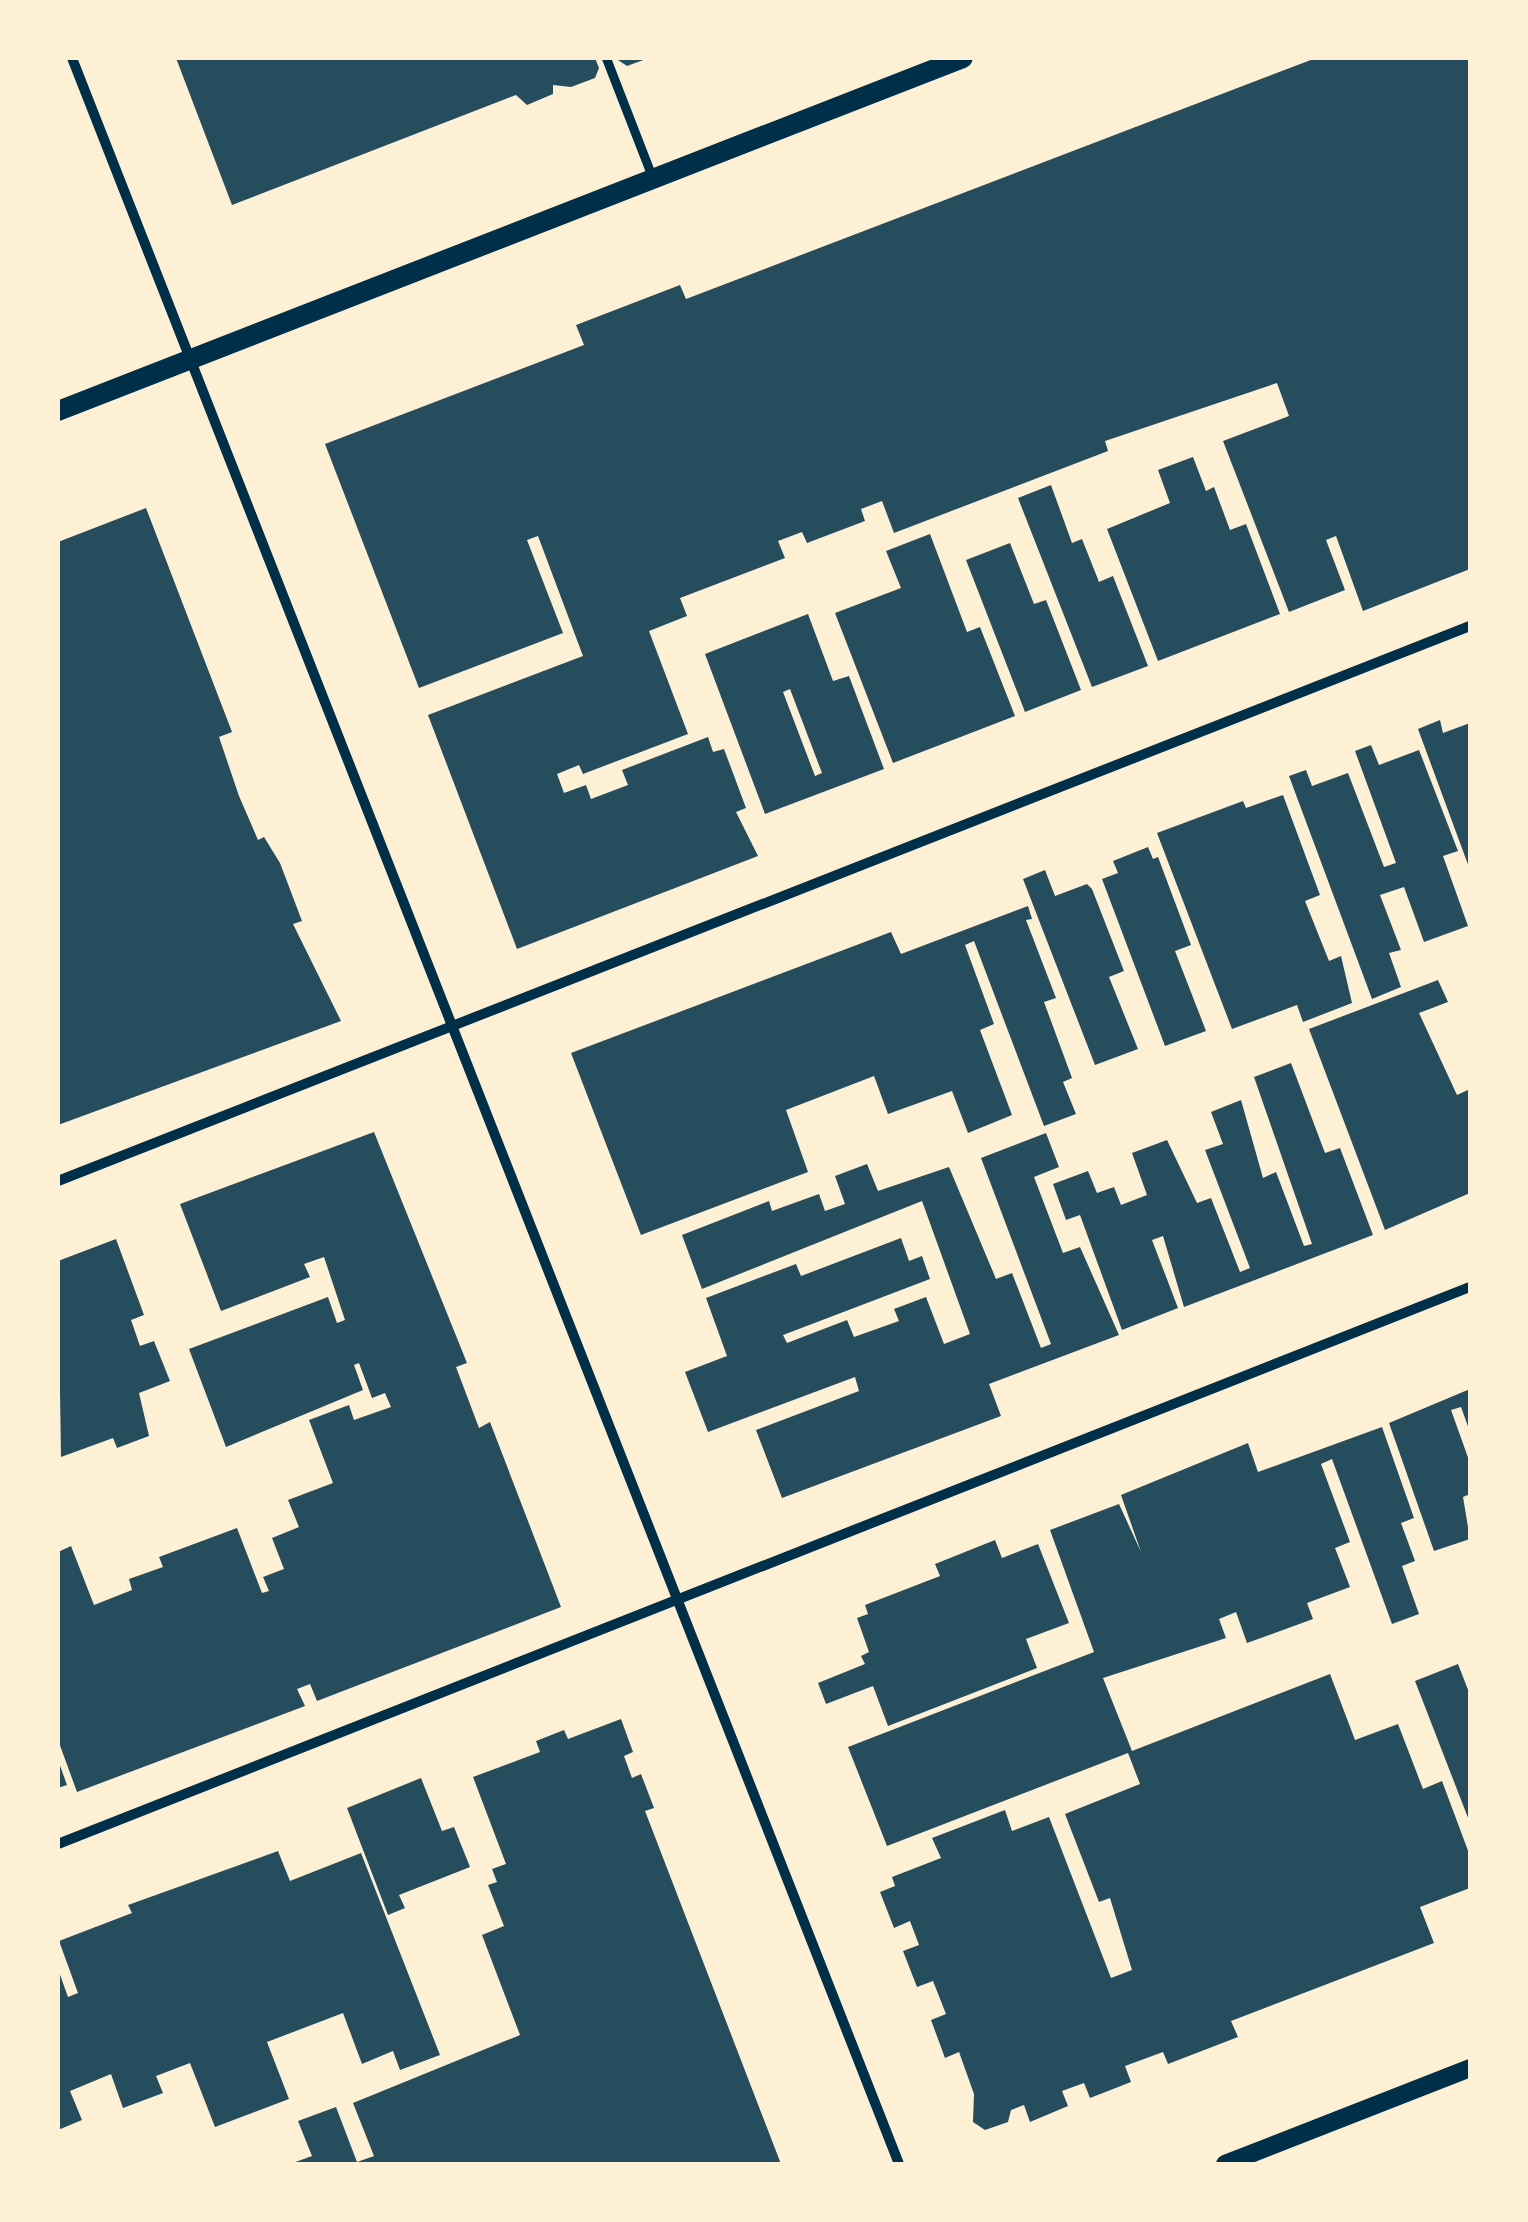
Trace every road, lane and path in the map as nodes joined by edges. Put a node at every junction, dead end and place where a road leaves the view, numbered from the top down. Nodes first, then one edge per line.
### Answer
1 (72, 58) edge
2 (606, 58) edge
3 (964, 58) edge
4 (653, 179) junction
5 (193, 358) junction
6 (58, 410) edge
7 (1470, 626) edge
8 (452, 1024) junction
9 (58, 1181) edge
10 (1470, 1288) edge
11 (678, 1602) junction
12 (58, 1844) edge
13 (1470, 2068) edge
14 (899, 2164) edge
15 (1225, 2164) edge

1 - 5 street
2 - 4 street
3 - 4 main road
4 - 5 main road
5 - 6 main road
5 - 8 street
7 - 8 street
8 - 9 street
8 - 11 street
10 - 11 street
11 - 12 street
11 - 14 street
13 - 15 street

